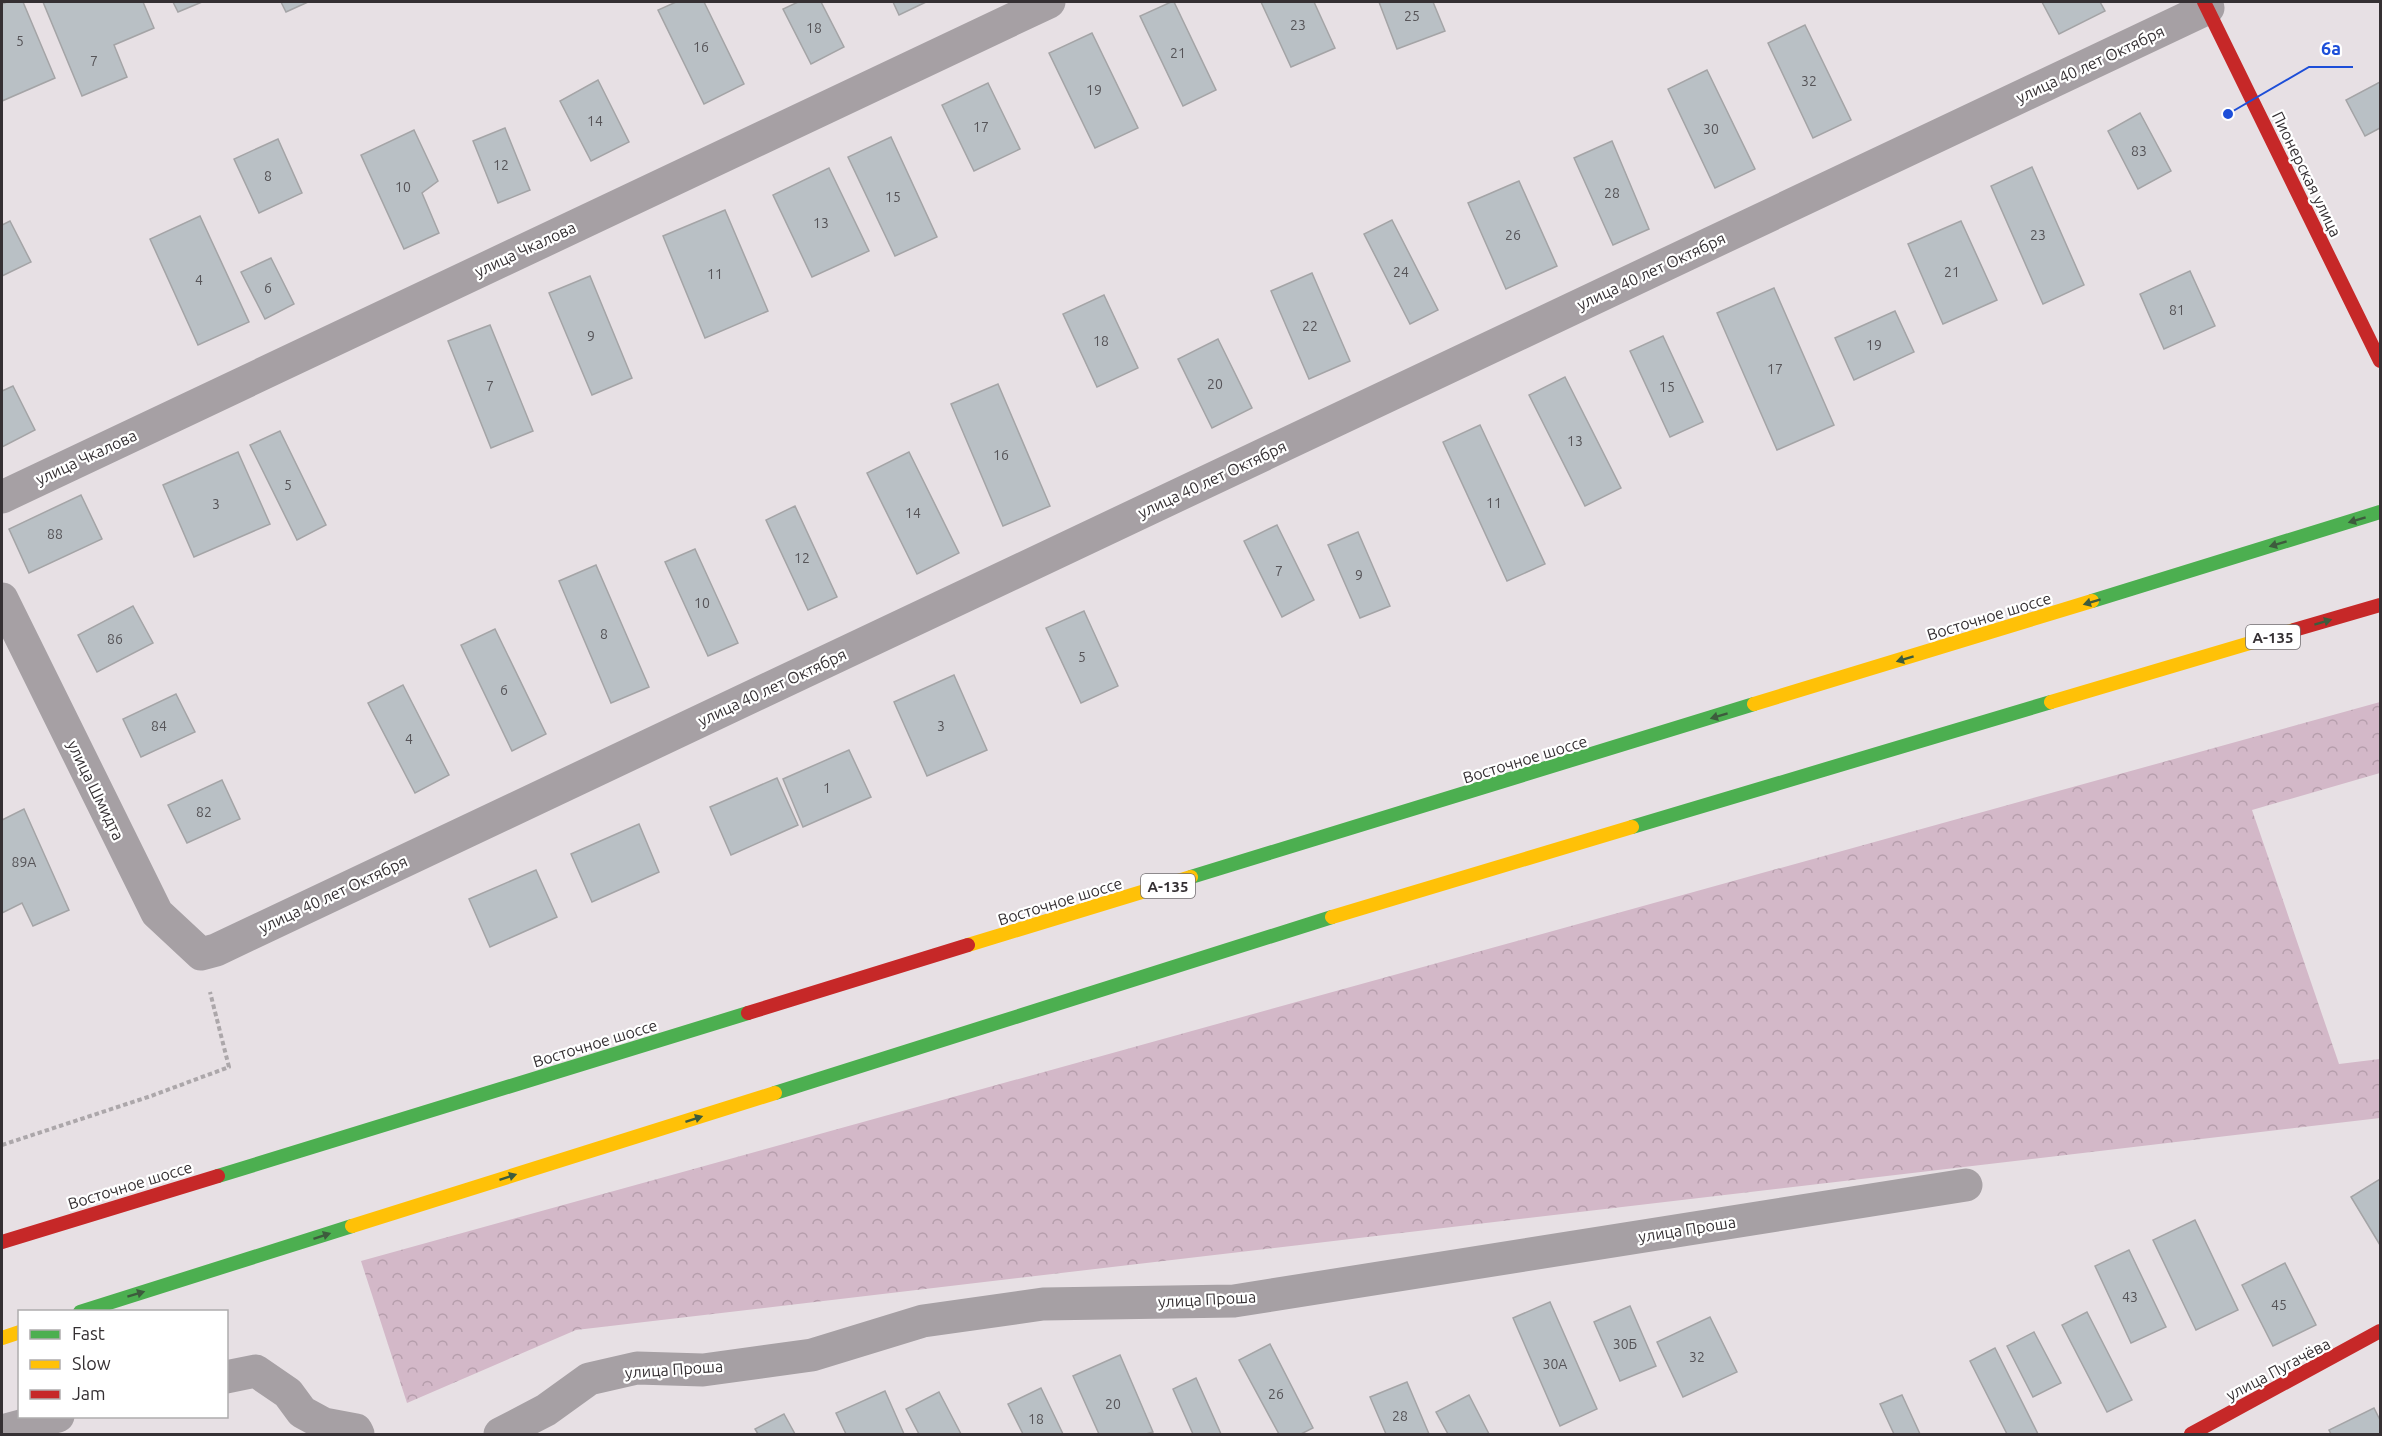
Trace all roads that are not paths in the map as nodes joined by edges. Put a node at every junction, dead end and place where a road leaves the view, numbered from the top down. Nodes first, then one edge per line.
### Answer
1 (1049, 2) edge
2 (2206, 5) edge
3 (2380, 361) edge
4 (2, 496) edge
5 (2380, 512) edge
6 (2, 599) edge
7 (2380, 605) edge
8 (208, 952) joint
9 (1966, 1185) dead end
10 (2, 1242) edge
11 (84, 1310) edge
12 (2380, 1331) edge
13 (18, 1333) edge
14 (2, 1338) edge
15 (228, 1377) edge
16 (51, 1418) edge
17 (2, 1431) edge
18 (357, 1432) edge
19 (500, 1434) edge
20 (2190, 1434) edge

1 - 4 street, улица Чкалова
2 - 3 main road, Пионерская улица
2 - 8 street, улица 40 лет Октября
5 -> 10 main road, Восточное шоссе / А-135
6 - 8 street, улица Шмидта
11 -> 7 main road, А-135
9 - 19 street, улица Проша
12 - 20 main road, улица Пугачёва
13 - 14 main road
15 - 18 street
16 - 17 street

